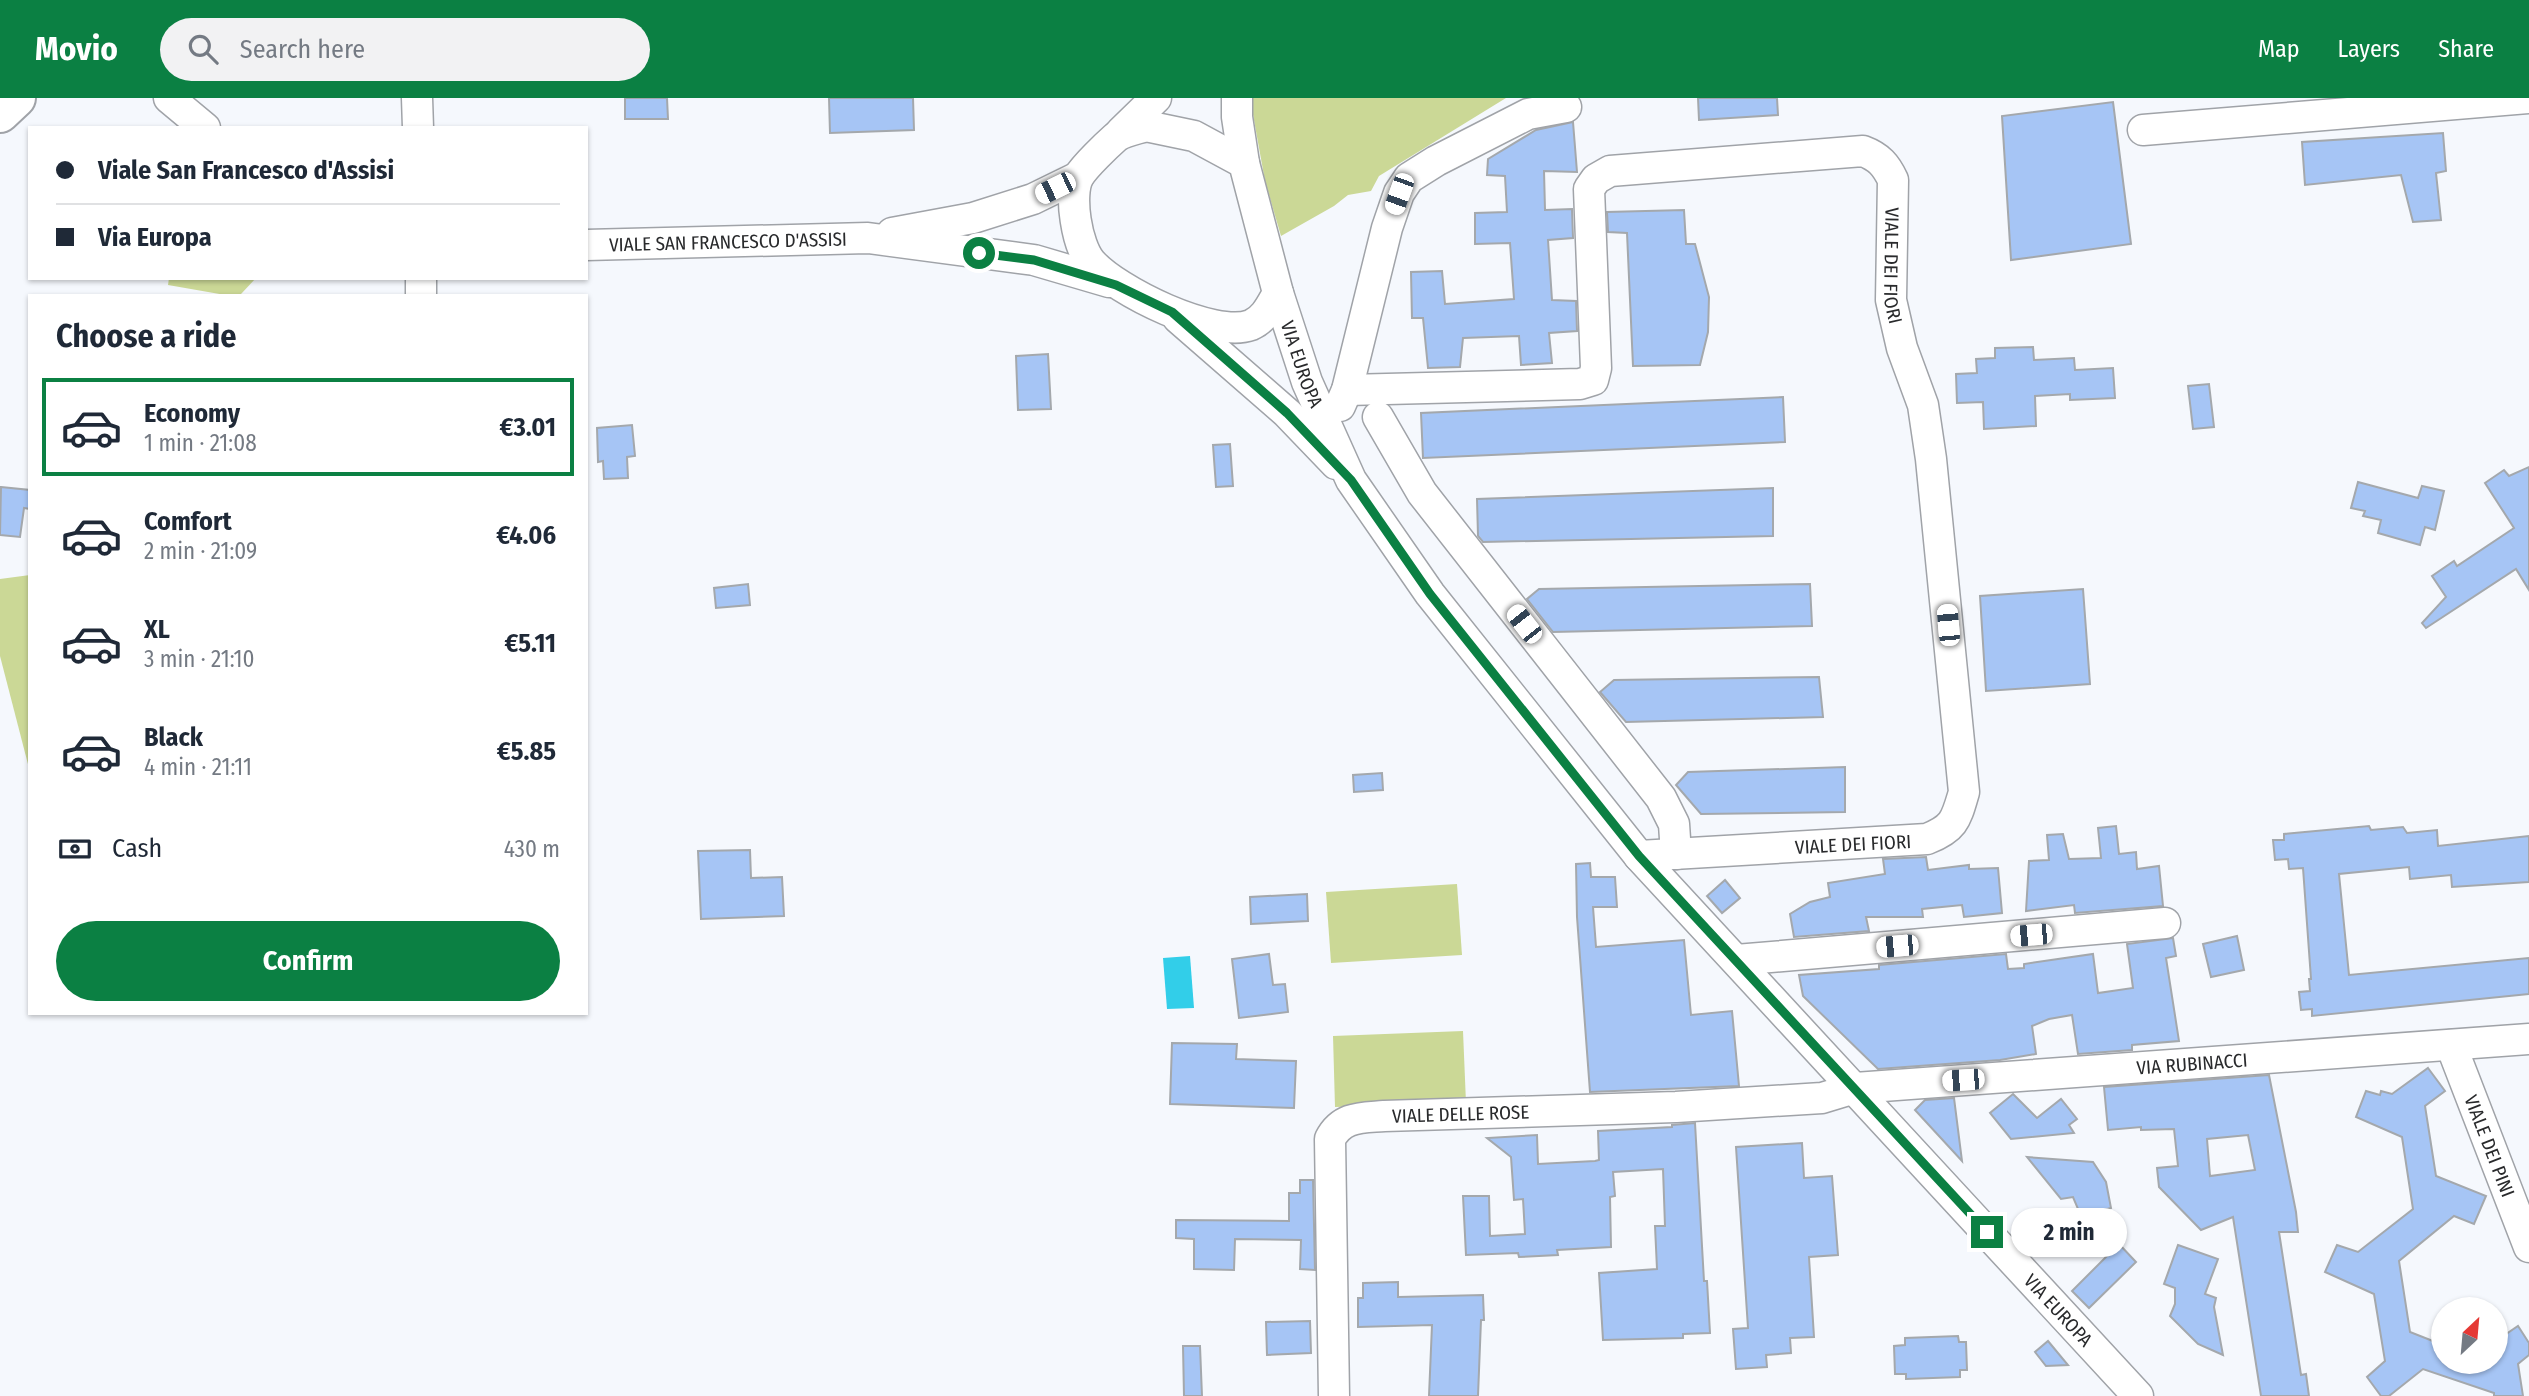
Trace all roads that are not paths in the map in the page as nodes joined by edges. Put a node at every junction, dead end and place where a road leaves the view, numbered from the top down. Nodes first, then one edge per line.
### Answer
1 (16, 98) edge
2 (417, 98) edge
3 (1156, 98) edge
4 (1237, 98) edge
5 (2529, 98) edge
6 (169, 99) edge
7 (1566, 107) dead end
8 (0, 113) edge
9 (203, 126) edge
10 (418, 126) edge
11 (2143, 130) dead end
12 (1118, 136) junction
13 (1244, 163) junction
14 (1078, 177) junction
15 (868, 238) junction
16 (588, 245) edge
17 (1116, 285) junction
18 (1278, 293) junction
19 (1172, 312) junction
20 (1347, 390) junction
21 (1378, 417) dead end
22 (1329, 431) junction
23 (1351, 480) junction
24 (1676, 854) junction
25 (1639, 856) junction
26 (2165, 923) dead end
27 (1736, 960) junction
28 (2529, 1039) edge
29 (2451, 1045) junction
30 (1855, 1088) junction
31 (2529, 1247) edge
32 (1334, 1396) edge
33 (2138, 1396) edge

1 - 8 main road
2 - 10 street
3 - 12 street
4 - 13 street
5 - 11 street
6 - 9 street
7 - 20 street
12 - 13 street
12 - 14 street
13 - 18 street
14 - 15 street, VIALE SAN FRANCESCO D'ASSISI
14 - 17 street
15 - 16 street, VIALE SAN FRANCESCO D'ASSISI
15 - 17 street, VIALE SAN FRANCESCO D'ASSISI
17 - 19 street
18 - 19 street
18 - 22 street, VIA EUROPA
19 - 23 street
20 - 22 street
20 - 24 street, VIALE DEI FIORI
21 - 24 street
22 - 23 street, VIA EUROPA
23 - 25 street, VIA EUROPA
24 - 25 street, VIALE DEI FIORI
25 - 27 street, VIA EUROPA
26 - 27 street
27 - 30 street, VIA EUROPA
28 - 29 street, VIA RUBINACCI
29 - 30 street, VIA RUBINACCI
29 - 31 street, VIALE DEI PINI
30 - 32 street, VIALE DELLE ROSE
30 - 33 street, VIA EUROPA

